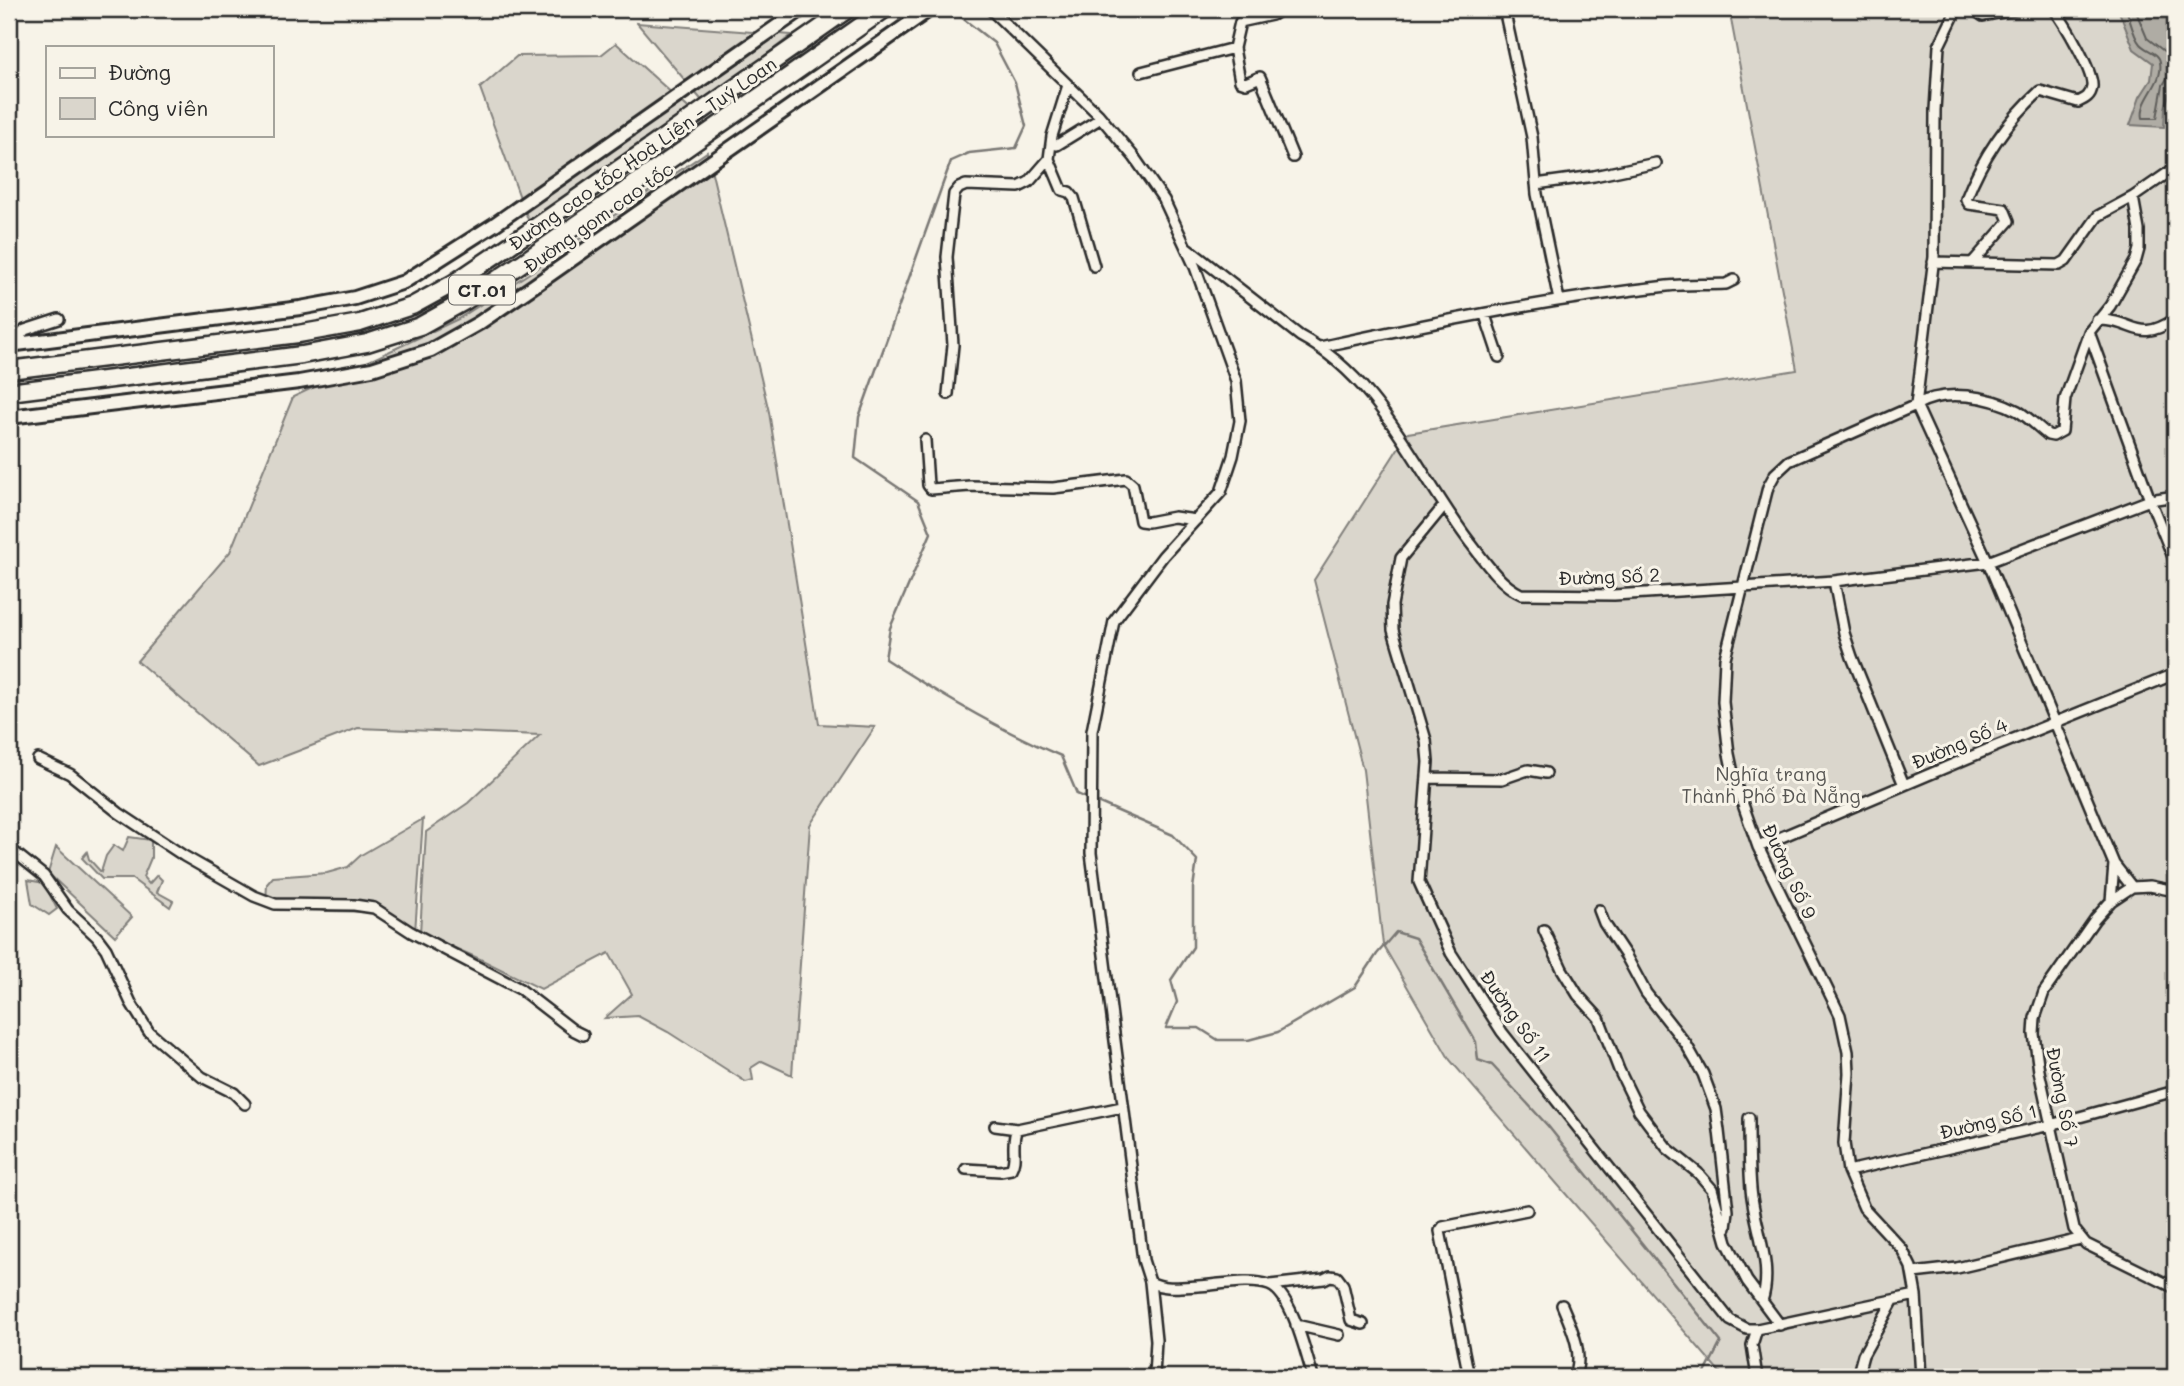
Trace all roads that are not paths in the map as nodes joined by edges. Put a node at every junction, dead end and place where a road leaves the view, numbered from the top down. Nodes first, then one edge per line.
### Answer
1 (802, 9) edge
2 (848, 9) edge
3 (930, 9) edge
4 (990, 9) edge
5 (1280, 9) edge
6 (1504, 9) edge
7 (1957, 9) edge
8 (1973, 9) edge
9 (2019, 9) edge
10 (2054, 9) edge
11 (884, 10) edge
12 (1234, 48) junction
13 (1141, 72) dead end
14 (1068, 85) junction
15 (1101, 118) junction
16 (1057, 145) dead end
17 (1293, 157) dead end
18 (1049, 159) junction
19 (1656, 163) dead end
20 (2175, 168) edge
21 (1536, 184) junction
22 (2133, 197) junction
23 (1185, 246) junction
24 (1933, 262) junction
25 (1973, 262) junction
26 (1094, 266) dead end
27 (1734, 280) dead end
28 (1559, 300) junction
29 (1485, 315) junction
30 (59, 319) dead end
31 (2175, 319) edge
32 (2097, 320) junction
33 (2089, 332) junction
34 (11, 345) edge
35 (1320, 347) junction
36 (1499, 357) dead end
37 (9, 370) edge
38 (9, 392) edge
39 (948, 394) dead end
40 (1916, 405) junction
41 (9, 417) edge
42 (925, 440) dead end
43 (2175, 496) edge
44 (2150, 499) junction
45 (1443, 507) junction
46 (1196, 520) junction
47 (1988, 562) junction
48 (2175, 562) edge
49 (1834, 581) junction
50 (1744, 587) junction
51 (2175, 674) edge
52 (2055, 722) junction
53 (38, 759) dead end
54 (1546, 773) dead end
55 (1427, 778) junction
56 (1905, 785) junction
57 (1758, 847) junction
58 (9, 848) edge
59 (2114, 864) junction
60 (2132, 887) junction
61 (2175, 891) edge
62 (2111, 901) junction
63 (1599, 910) dead end
64 (1544, 930) dead end
65 (583, 1035) dead end
66 (2175, 1091) edge
67 (245, 1104) dead end
68 (1122, 1107) junction
69 (1749, 1118) dead end
70 (2050, 1125) junction
71 (995, 1126) dead end
72 (1017, 1129) junction
73 (966, 1169) dead end
74 (1848, 1171) junction
75 (1527, 1210) dead end
76 (1725, 1234) junction
77 (2080, 1239) junction
78 (1913, 1273) junction
79 (1150, 1282) junction
80 (1270, 1285) junction
81 (2175, 1288) edge
82 (1916, 1295) junction
83 (1762, 1301) junction
84 (1893, 1301) junction
85 (1562, 1306) dead end
86 (1363, 1324) dead end
87 (1296, 1325) junction
88 (1780, 1325) junction
89 (1758, 1329) junction
90 (1339, 1335) dead end
91 (1154, 1377) edge
92 (1313, 1377) edge
93 (1469, 1377) edge
94 (1574, 1377) edge
95 (1757, 1377) edge
96 (1857, 1377) edge
97 (1921, 1377) edge

1 - 34 main road
2 - 37 highway, Đường cao tốc Hoà Liên - Tuý Loan / CT.01
3 - 41 main road, Đường gom cao tốc
4 - 14 street
5 - 12 street
6 - 21 street
7 - 24 street
8 - 9 street
10 - 25 street
11 - 38 highway, Đường cao tốc Hoà Liên - Tuý Loan / CT.01
12 - 13 street
12 - 17 street
14 - 15 street
14 - 18 street
15 - 16 street
15 - 23 street
18 - 26 street
18 - 39 street
19 - 21 street
20 - 22 street
21 - 28 street
22 - 25 street
22 - 32 street
23 - 35 street, Đường Số 2
23 - 46 street
24 - 25 street
24 - 40 street
27 - 28 street
28 - 29 street
29 - 35 street
29 - 36 street
30 - 34 street
31 - 32 street
32 - 33 street
33 - 40 street, Đường Số 9
33 - 44 street
35 - 45 street, Đường Số 2
40 - 47 street
40 - 50 street, Đường Số 9
42 - 46 street
43 - 44 street, Đường Số 2
44 - 47 street, Đường Số 2
44 - 48 street
45 - 50 street, Đường Số 2
45 - 55 street, Đường Số 11
46 - 68 street
47 - 49 street, Đường Số 2
47 - 52 street
49 - 50 street, Đường Số 2
49 - 56 street
50 - 57 street, Đường Số 9
51 - 52 street, Đường Số 4
52 - 56 street, Đường Số 4
52 - 59 street
53 - 65 street
54 - 55 street
55 - 89 street, Đường Số 11
56 - 57 street, Đường Số 4
57 - 74 street, Đường Số 9
58 - 67 street
59 - 60 street
59 - 62 street
60 - 61 street
60 - 62 street, Đường Số 7
62 - 70 street, Đường Số 7
63 - 76 street
64 - 76 street
66 - 70 street, Đường Số 1
68 - 72 street
68 - 79 street
69 - 83 street
70 - 74 street, Đường Số 1
70 - 77 street, Đường Số 7
71 - 72 street
72 - 73 street
74 - 78 street, Đường Số 9
75 - 93 street
76 - 83 street
77 - 78 street
77 - 81 street
78 - 82 street, Đường Số 9
79 - 80 street
79 - 91 street
80 - 86 street
80 - 87 street
82 - 84 street
82 - 97 street, Đường Số 9
83 - 88 street
84 - 88 street
84 - 96 street
85 - 94 street
87 - 90 street
87 - 92 street
88 - 89 street
89 - 95 street

